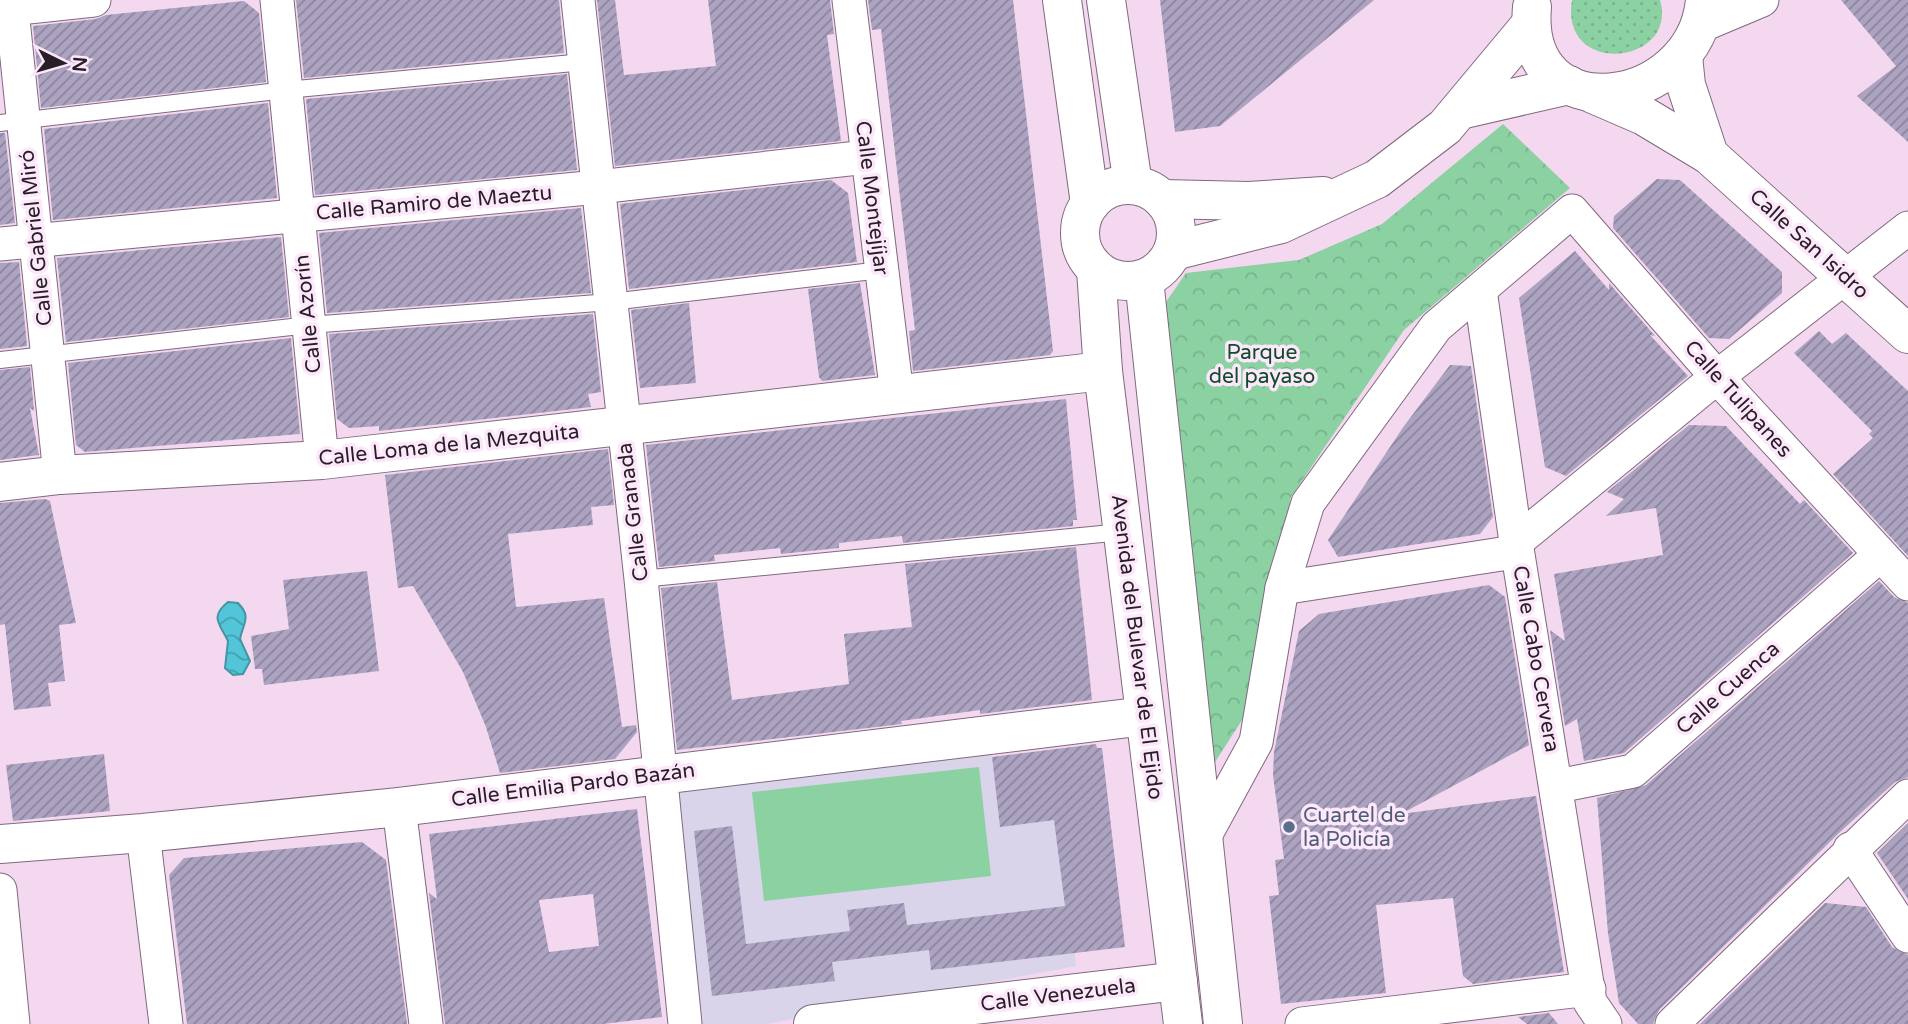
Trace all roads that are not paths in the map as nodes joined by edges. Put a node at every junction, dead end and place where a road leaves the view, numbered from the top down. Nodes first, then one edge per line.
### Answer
1 (94, 0) edge
2 (277, 0) edge
3 (578, 0) edge
4 (849, 0) edge
5 (1062, 0) edge
6 (1106, 0) edge
7 (1762, 0) edge
8 (8, 6) edge
9 (1532, 12) edge
10 (1700, 17) edge
11 (584, 62) junction
12 (286, 90) junction
13 (1581, 90) junction
14 (1460, 110) junction
15 (12, 122) edge
16 (1709, 155) junction
17 (867, 157) junction
18 (598, 187) junction
19 (1147, 192) junction
20 (1339, 195) junction
21 (1090, 204) junction
22 (298, 216) junction
23 (1908, 228) edge
24 (37, 241) junction
25 (0, 244) edge
26 (1173, 251) junction
27 (881, 270) junction
28 (1096, 270) junction
29 (1845, 277) junction
30 (1144, 279) junction
31 (1480, 290) junction
32 (611, 302) junction
33 (309, 324) junction
34 (1908, 334) edge
35 (48, 356) junction
36 (0, 360) edge
37 (1103, 371) junction
38 (1717, 377) junction
39 (897, 395) junction
40 (623, 426) junction
41 (322, 460) junction
42 (60, 475) junction
43 (0, 482) edge
44 (1122, 532) junction
45 (1516, 542) junction
46 (1880, 555) junction
47 (641, 579) junction
48 (1908, 584) edge
49 (1282, 588) junction
50 (1146, 716) junction
51 (661, 774) junction
52 (1558, 786) junction
53 (1908, 796) edge
54 (399, 807) junction
55 (143, 833) junction
56 (1202, 841) junction
57 (0, 844) edge
58 (1850, 849) junction
59 (0, 890) edge
60 (1908, 936) edge
61 (1178, 982) junction
62 (1589, 989) junction
63 (962, 1015) edge
64 (13, 1024) edge
65 (166, 1024) edge
66 (426, 1024) edge
67 (685, 1024) edge
68 (813, 1024) edge
69 (1182, 1024) edge
70 (1223, 1024) edge
71 (1302, 1024) edge
72 (1605, 1024) edge
73 (1672, 1024) edge

1 - 8 street
2 - 12 street, Calle Azorín
3 - 11 street, Calle Granada
4 - 17 street, Calle Montejíjar
5 - 21 street, Avenida del Bulevar de El Ejido
6 - 19 street
7 - 10 street
8 - 15 street, Calle Gabriel Miró
9 - 13 street, Calle San Isidro
9 - 14 street
10 - 13 street
10 - 16 street, Calle San Isidro
11 - 12 lane
11 - 18 street, Calle Granada
12 - 15 lane
12 - 22 street, Calle Azorín
13 - 14 street
13 - 16 street, Calle San Isidro
14 - 20 street
15 - 24 street, Calle Gabriel Miró
16 - 29 street, Calle San Isidro
17 - 18 street, Calle Ramiro de Maeztu
17 - 27 street, Calle Montejíjar
18 - 22 street, Calle Ramiro de Maeztu
18 - 32 street, Calle Granada
19 - 20 street
19 - 21 street
19 - 26 street
20 - 26 street
21 - 28 street, Avenida del Bulevar de El Ejido
22 - 24 street, Calle Ramiro de Maeztu
22 - 33 street, Calle Azorín
23 - 29 street
24 - 25 street, Calle Ramiro de Maeztu
24 - 35 street, Calle Gabriel Miró
26 - 30 street
27 - 32 lane
27 - 39 street, Calle Montejíjar
28 - 30 street
28 - 37 street, Avenida del Bulevar de El Ejido
29 - 34 street, Calle San Isidro
29 - 38 street
30 - 56 street, Avenida del Bulevar de El Ejido
31 - 38 street, Calle Tulipanes
31 - 45 street, Calle Cabo Cervera
31 - 49 street
32 - 33 lane
32 - 40 street, Calle Granada
33 - 35 lane
33 - 41 street, Calle Azorín
35 - 36 lane
35 - 42 street, Calle Gabriel Miró
37 - 39 street, Calle Loma de la Mezquita
37 - 44 street, Avenida del Bulevar de El Ejido
38 - 45 street
38 - 46 street, Calle Tulipanes
39 - 40 street, Calle Loma de la Mezquita
40 - 41 street, Calle Loma de la Mezquita
40 - 47 street, Calle Granada
41 - 42 street, Calle Loma de la Mezquita
42 - 43 street, Calle Loma de la Mezquita
44 - 47 lane
44 - 50 street, Avenida del Bulevar de El Ejido
45 - 49 street
45 - 52 street, Calle Cabo Cervera
46 - 48 street, Calle Tulipanes
46 - 52 street, Calle Cuenca
47 - 51 street, Calle Granada
49 - 56 street
50 - 51 street, Calle Emilia Pardo Bazán
50 - 61 street, Avenida del Bulevar de El Ejido
51 - 54 street, Calle Emilia Pardo Bazán
51 - 67 street, Calle Granada
52 - 62 street, Calle Cabo Cervera
53 - 58 street
54 - 55 street, Calle Emilia Pardo Bazán
54 - 66 street
55 - 57 street, Calle Emilia Pardo Bazán
55 - 65 street
56 - 70 street, Avenida del Bulevar de El Ejido
58 - 60 street
58 - 73 street
59 - 64 street
61 - 63 street, Calle Venezuela
61 - 69 street, Avenida del Bulevar de El Ejido
62 - 71 street
62 - 72 street, Calle Cabo Cervera
63 - 68 street, Calle Venezuela

